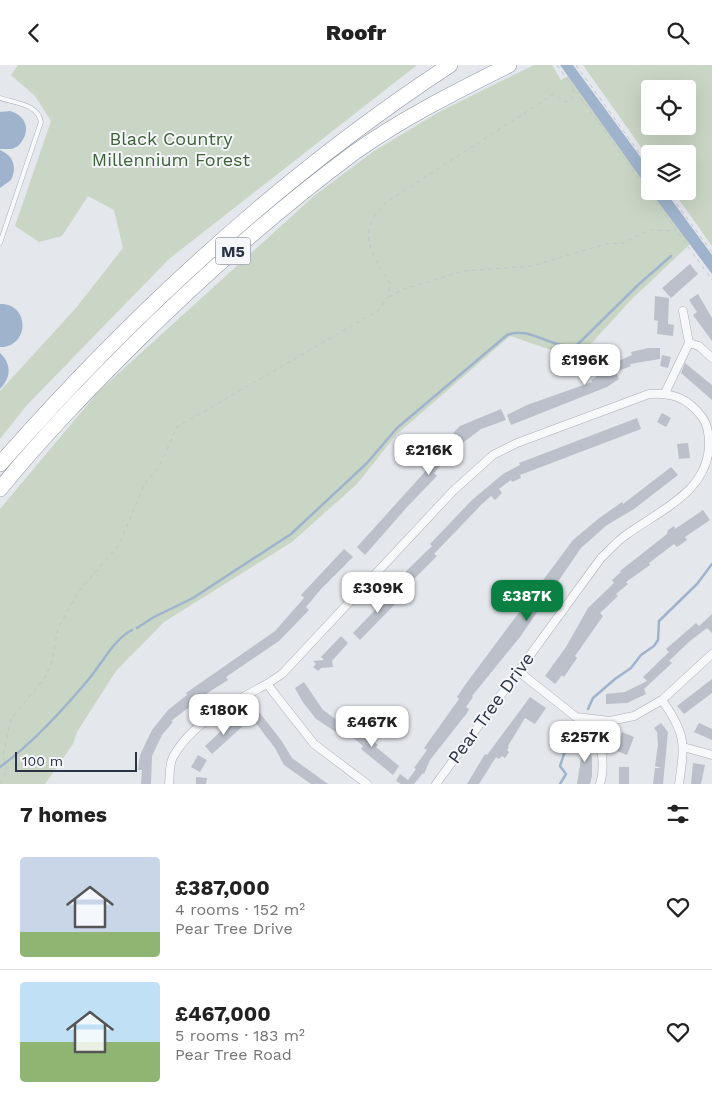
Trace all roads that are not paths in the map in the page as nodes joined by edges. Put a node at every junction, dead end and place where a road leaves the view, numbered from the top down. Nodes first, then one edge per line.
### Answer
1 (450, 65) edge
2 (509, 65) edge
3 (0, 98) edge
4 (0, 243) edge
5 (682, 311) dead end
6 (689, 343) junction
7 (712, 358) edge
8 (665, 393) junction
9 (711, 458) edge
10 (0, 464) edge
11 (0, 489) edge
12 (712, 654) edge
13 (518, 671) junction
14 (267, 684) junction
15 (662, 699) junction
16 (599, 721) junction
17 (683, 747) junction
18 (712, 755) edge
19 (169, 784) edge
20 (367, 784) edge
21 (436, 784) edge
22 (600, 784) edge
23 (679, 784) edge

1 - 10 highway, M5
2 - 11 highway, M5
3 - 4 lane
5 - 6 street
6 - 7 street
6 - 8 street
8 - 9 street, Pear Tree Drive
8 - 14 street
9 - 13 street, Pear Tree Drive
12 - 15 street
13 - 16 street
13 - 21 street, Pear Tree Drive
14 - 19 street
14 - 20 street
15 - 16 street
15 - 17 street
16 - 22 street
17 - 18 street
17 - 23 street

